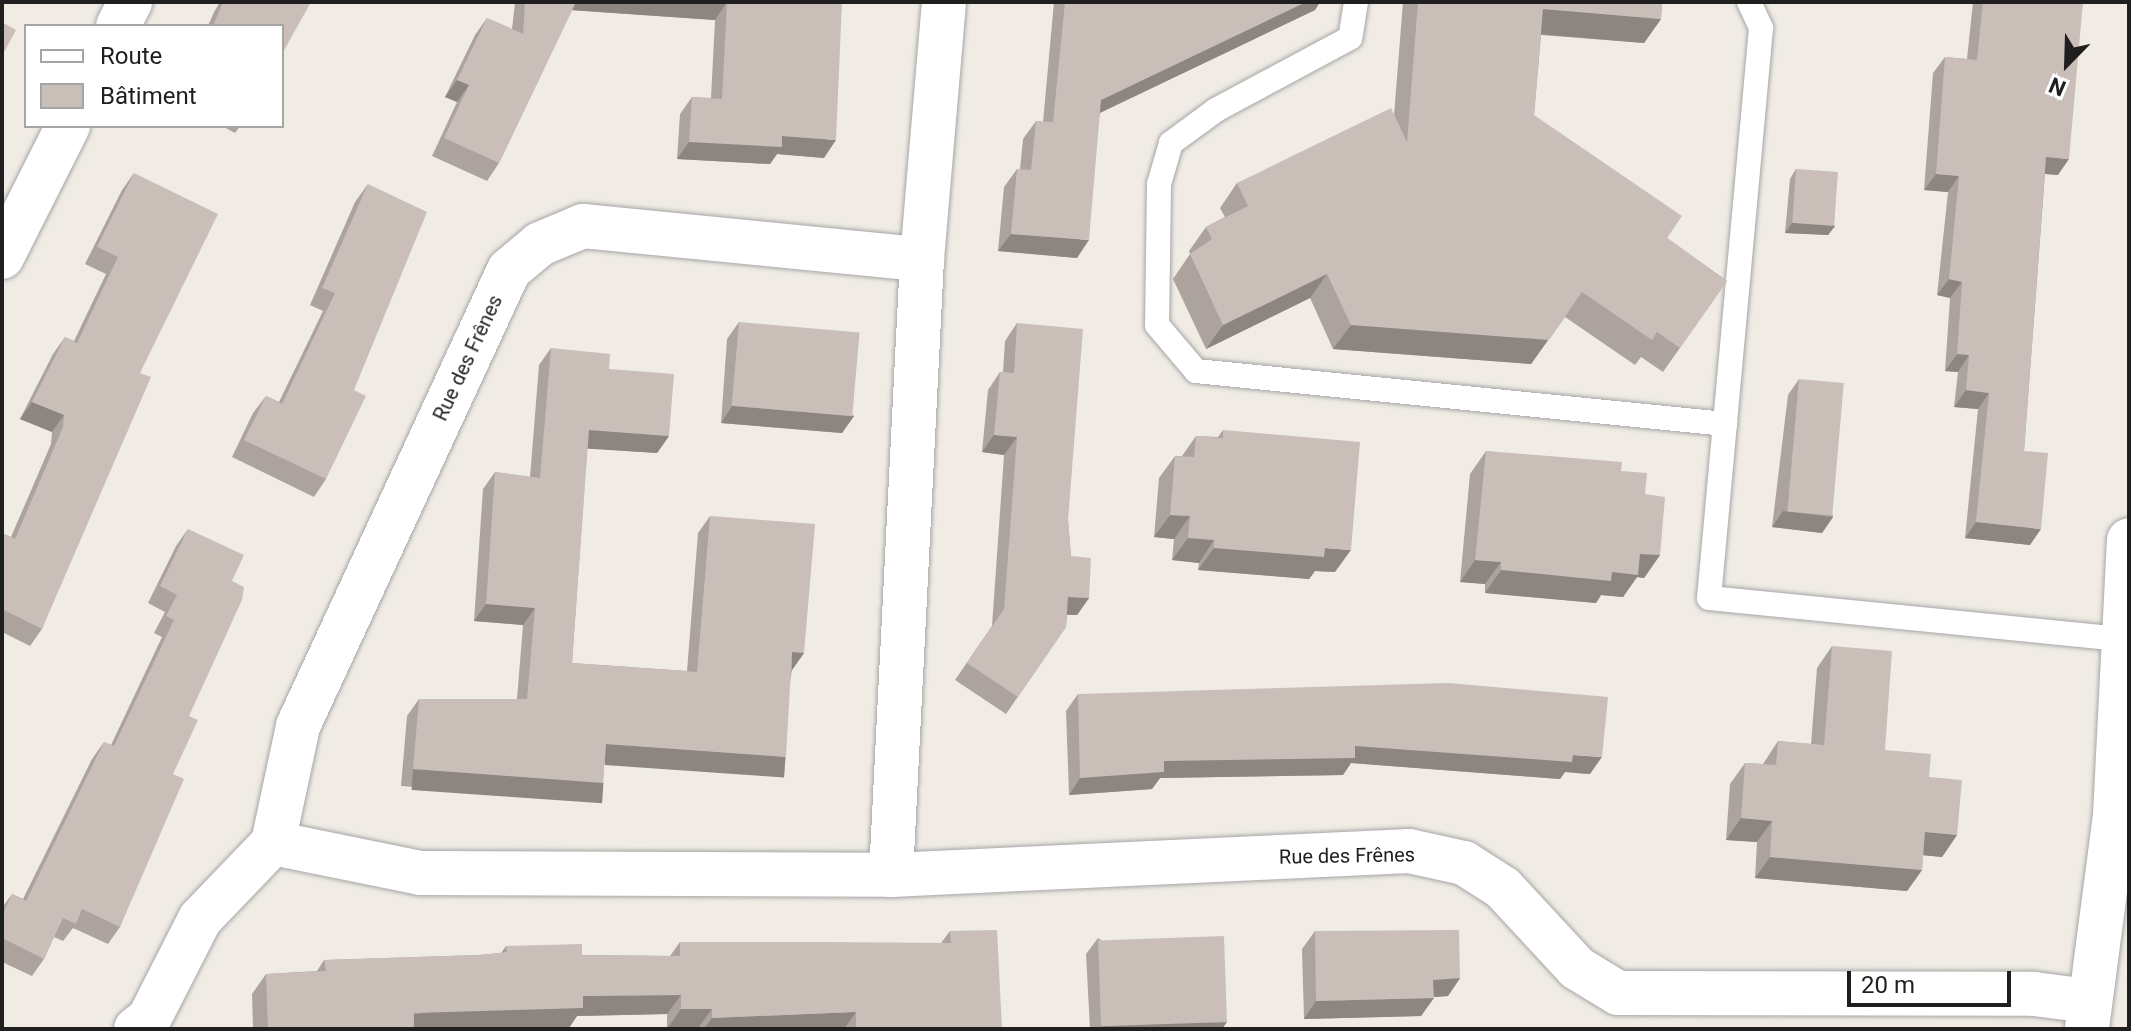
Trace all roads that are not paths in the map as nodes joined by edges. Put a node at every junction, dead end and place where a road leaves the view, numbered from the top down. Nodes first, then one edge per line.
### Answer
1 (130, 2) edge
2 (944, 2) edge
3 (1356, 2) edge
4 (1749, 2) edge
5 (119, 24) edge
6 (67, 128) edge
7 (2, 257) edge
8 (922, 259) junction
9 (1725, 424) junction
10 (2129, 540) edge
11 (2121, 639) junction
12 (273, 843) junction
13 (891, 875) junction
14 (2088, 1015) edge
15 (136, 1029) edge

1 - 5 street
2 - 8 street
3 - 9 lane
4 - 9 lane
6 - 7 street
8 - 12 street, Rue des Frênes
8 - 13 street
9 - 11 lane
10 - 11 street
11 - 14 street
12 - 13 street, Rue des Frênes
12 - 15 street
13 - 14 street, Rue des Frênes

